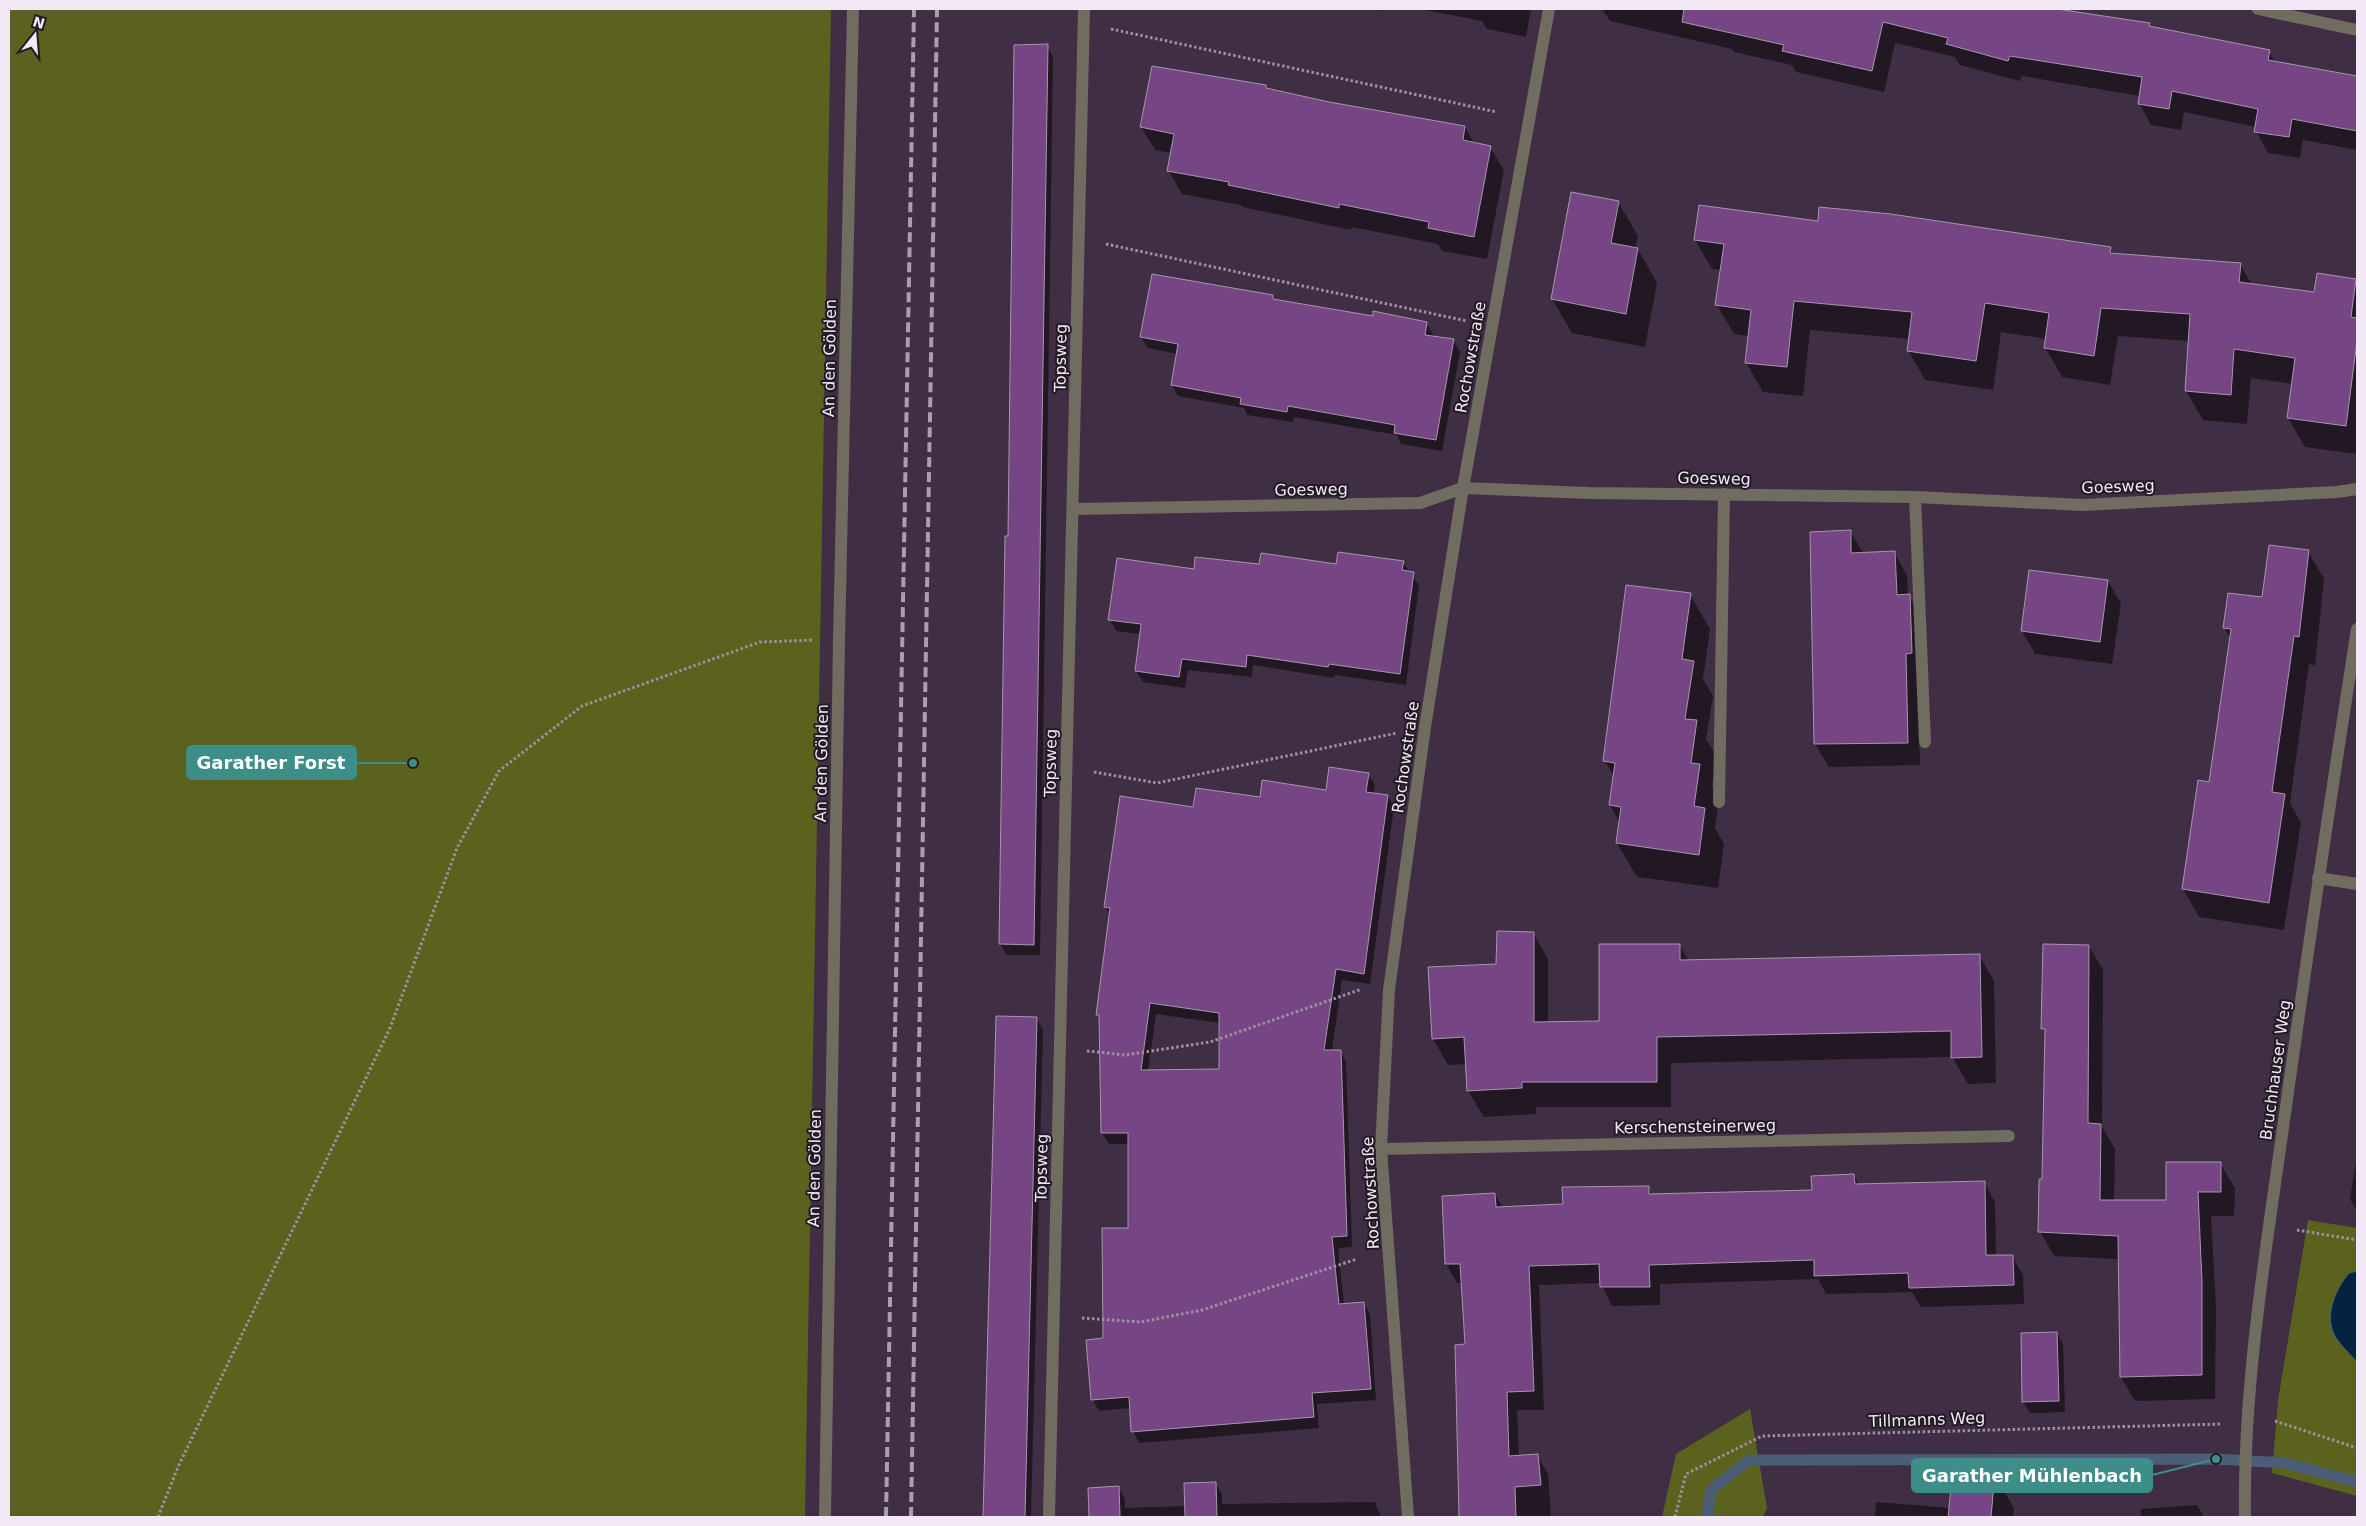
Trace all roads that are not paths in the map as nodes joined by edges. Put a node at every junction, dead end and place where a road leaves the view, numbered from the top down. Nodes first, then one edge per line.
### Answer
1 (853, 9) edge
2 (1084, 9) edge
3 (1549, 9) edge
4 (2258, 9) edge
5 (2357, 30) edge
6 (1463, 488) junction
7 (2357, 488) edge
8 (1724, 494) junction
9 (1915, 497) junction
10 (1073, 509) junction
11 (2357, 629) edge
12 (1925, 742) dead end
13 (1719, 802) dead end
14 (2318, 878) junction
15 (2357, 884) edge
16 (2009, 1136) dead end
17 (1381, 1149) junction
18 (825, 1517) edge
19 (1049, 1517) edge
20 (1408, 1517) edge
21 (2245, 1517) edge

1 - 18 street, An den Gölden
2 - 10 street, Topsweg
3 - 6 street, Rochowstraße
4 - 5 street
6 - 8 street, Goesweg
6 - 10 street, Goesweg
6 - 17 street, Rochowstraße
7 - 9 street, Goesweg
8 - 9 street, Goesweg
8 - 13 street
9 - 12 street
10 - 19 street, Topsweg
11 - 14 street, Bruchhauser Weg
14 - 15 street
14 - 21 street, Bruchhauser Weg
16 - 17 street, Kerschensteinerweg
17 - 20 street, Rochowstraße

